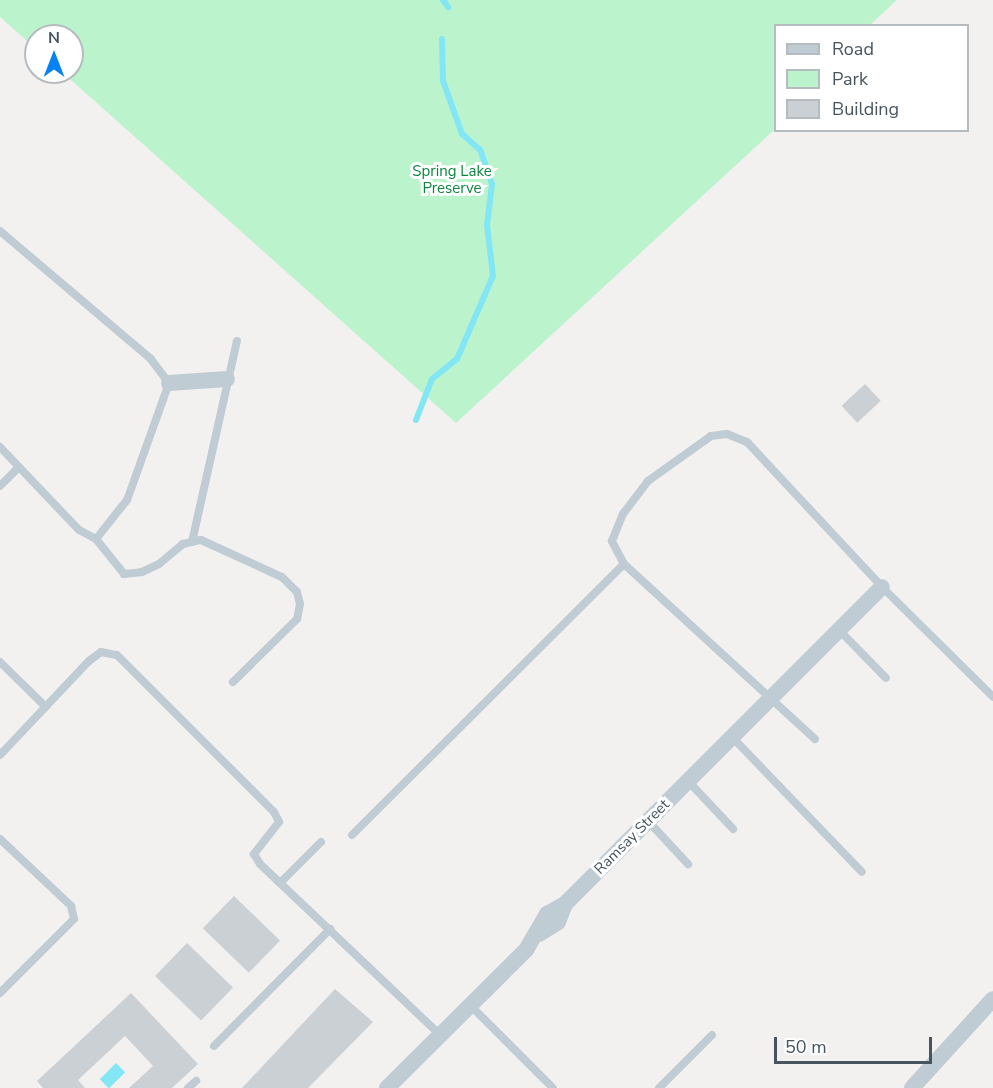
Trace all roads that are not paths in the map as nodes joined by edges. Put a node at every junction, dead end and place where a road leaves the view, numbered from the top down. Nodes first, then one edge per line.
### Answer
1 (0, 231) edge
2 (237, 341) dead end
3 (227, 379) junction
4 (169, 383) junction
5 (0, 447) edge
6 (18, 468) junction
7 (0, 486) edge
8 (96, 539) junction
9 (192, 542) junction
10 (624, 564) junction
11 (882, 587) junction
12 (839, 630) junction
13 (0, 662) edge
14 (886, 678) dead end
15 (233, 682) dead end
16 (773, 696) junction
17 (993, 697) edge
18 (46, 707) junction
19 (732, 736) junction
20 (815, 739) dead end
21 (0, 755) edge
22 (688, 781) junction
23 (648, 821) junction
24 (733, 829) dead end
25 (352, 835) dead end
26 (0, 839) edge
27 (321, 842) dead end
28 (688, 864) dead end
29 (862, 872) dead end
30 (280, 883) junction
31 (330, 930) junction
32 (0, 993) edge
33 (470, 1005) junction
34 (991, 1006) edge
35 (440, 1035) junction
36 (712, 1035) dead end
37 (214, 1046) dead end
38 (196, 1081) dead end
39 (188, 1088) edge
40 (387, 1088) edge
41 (553, 1088) edge
42 (659, 1088) edge
43 (912, 1088) edge

1 - 4 lane
2 - 3 lane
3 - 4 street
3 - 9 lane
4 - 8 lane
5 - 6 lane
6 - 7 lane
6 - 8 lane
8 - 9 lane
9 - 15 lane
10 - 11 lane
10 - 16 lane
10 - 25 lane
11 - 12 street, Ramsay Street
11 - 17 lane
12 - 14 lane
12 - 16 street, Ramsay Street
13 - 18 lane
16 - 19 street, Ramsay Street
16 - 20 lane
18 - 21 lane
18 - 30 lane
19 - 22 street, Ramsay Street
19 - 29 lane
22 - 23 street, Ramsay Street
22 - 24 lane
23 - 28 lane
23 - 33 street, Ramsay Street
26 - 32 lane
27 - 30 lane
30 - 31 lane
31 - 35 lane
31 - 37 lane
33 - 35 street
33 - 41 lane
34 - 43 street
35 - 40 street
36 - 42 lane
38 - 39 lane

